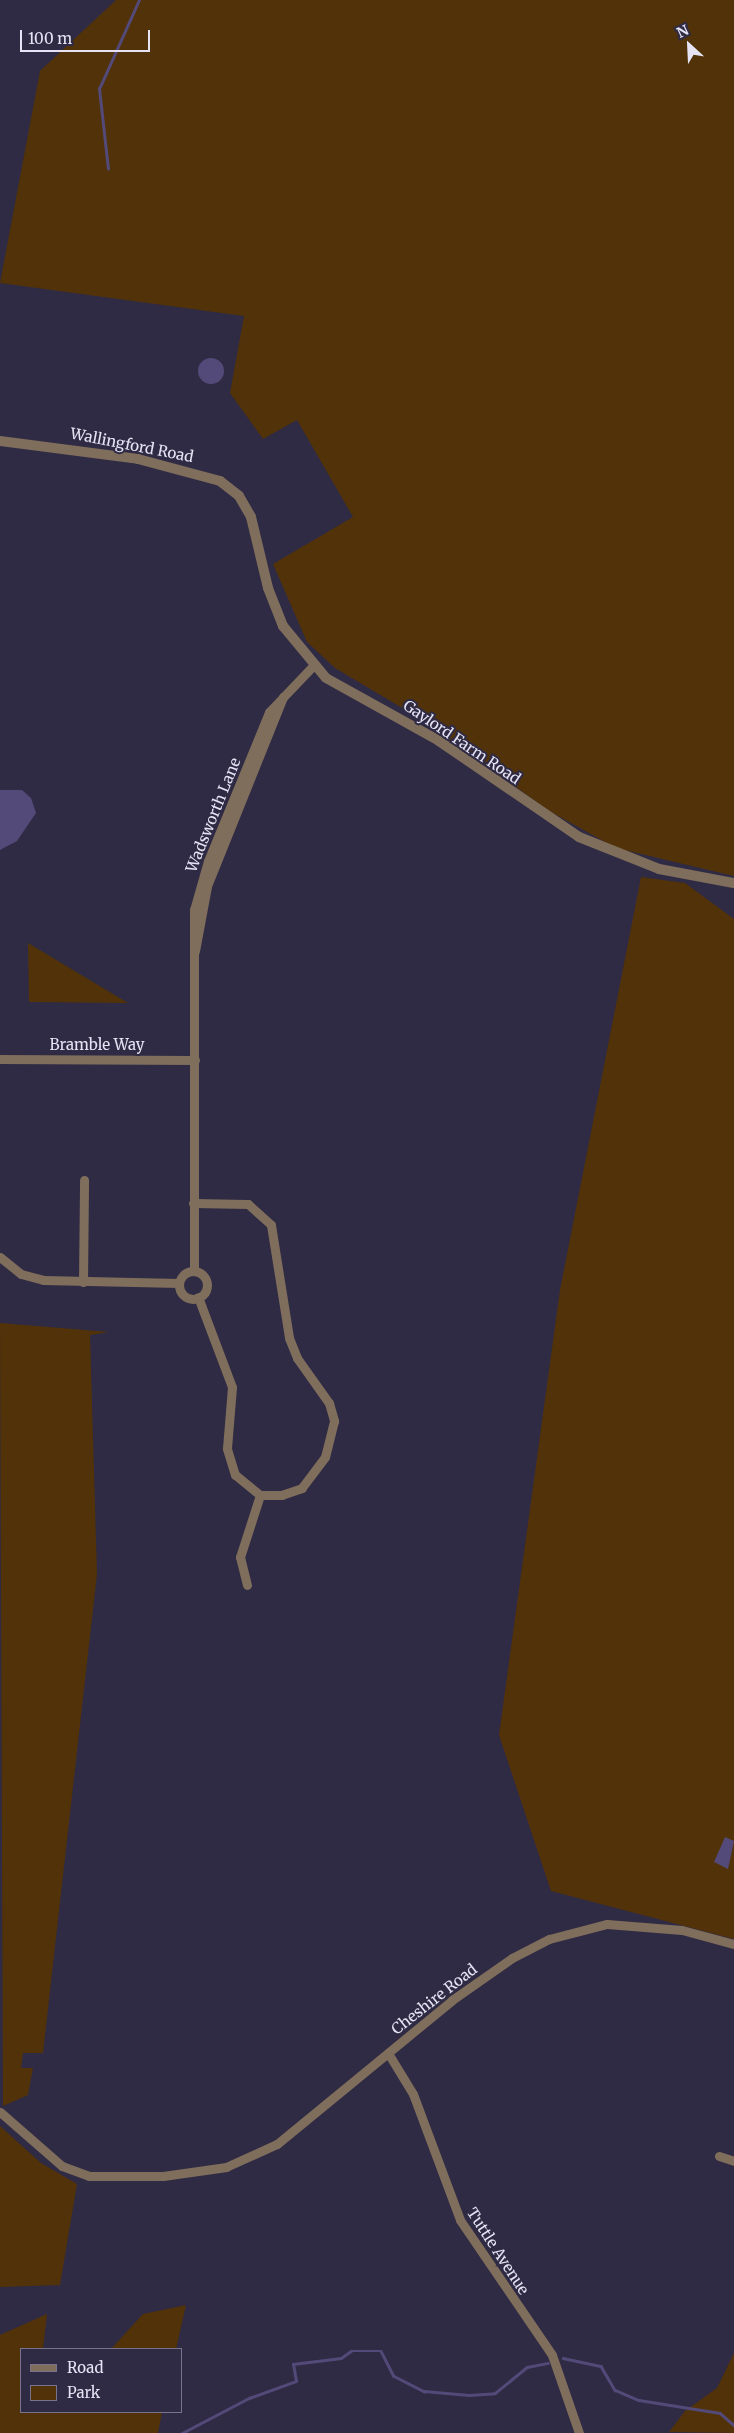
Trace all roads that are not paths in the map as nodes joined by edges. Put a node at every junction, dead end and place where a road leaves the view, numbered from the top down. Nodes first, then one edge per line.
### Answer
1 (0, 441) edge
2 (256, 534) joint
3 (313, 666) junction
4 (734, 883) edge
5 (0, 1059) edge
6 (195, 1060) junction
7 (84, 1180) dead end
8 (194, 1203) junction
9 (0, 1257) edge
10 (194, 1271) junction
11 (83, 1282) junction
12 (179, 1283) junction
13 (198, 1297) junction
14 (260, 1494) junction
15 (247, 1585) dead end
16 (734, 1944) edge
17 (388, 2053) junction
18 (0, 2112) edge
19 (719, 2156) dead end
20 (734, 2161) edge
21 (580, 2433) edge

1 - 2 street, Wallingford Road
2 - 3 street, Gaylord Farm Road
3 - 4 street, Gaylord Farm Road
3 - 6 street, Wadsworth Lane
5 - 6 street, Bramble Way
6 - 8 street, Wadsworth Lane
7 - 11 street
8 - 10 street, Wadsworth Lane
8 - 14 street
9 - 11 street
10 - 12 street
10 - 13 street
11 - 12 street
12 - 13 street
13 - 14 street
14 - 15 street
16 - 17 street, Cheshire Road
17 - 18 street, Cheshire Road
17 - 21 street, Tuttle Avenue
19 - 20 street

